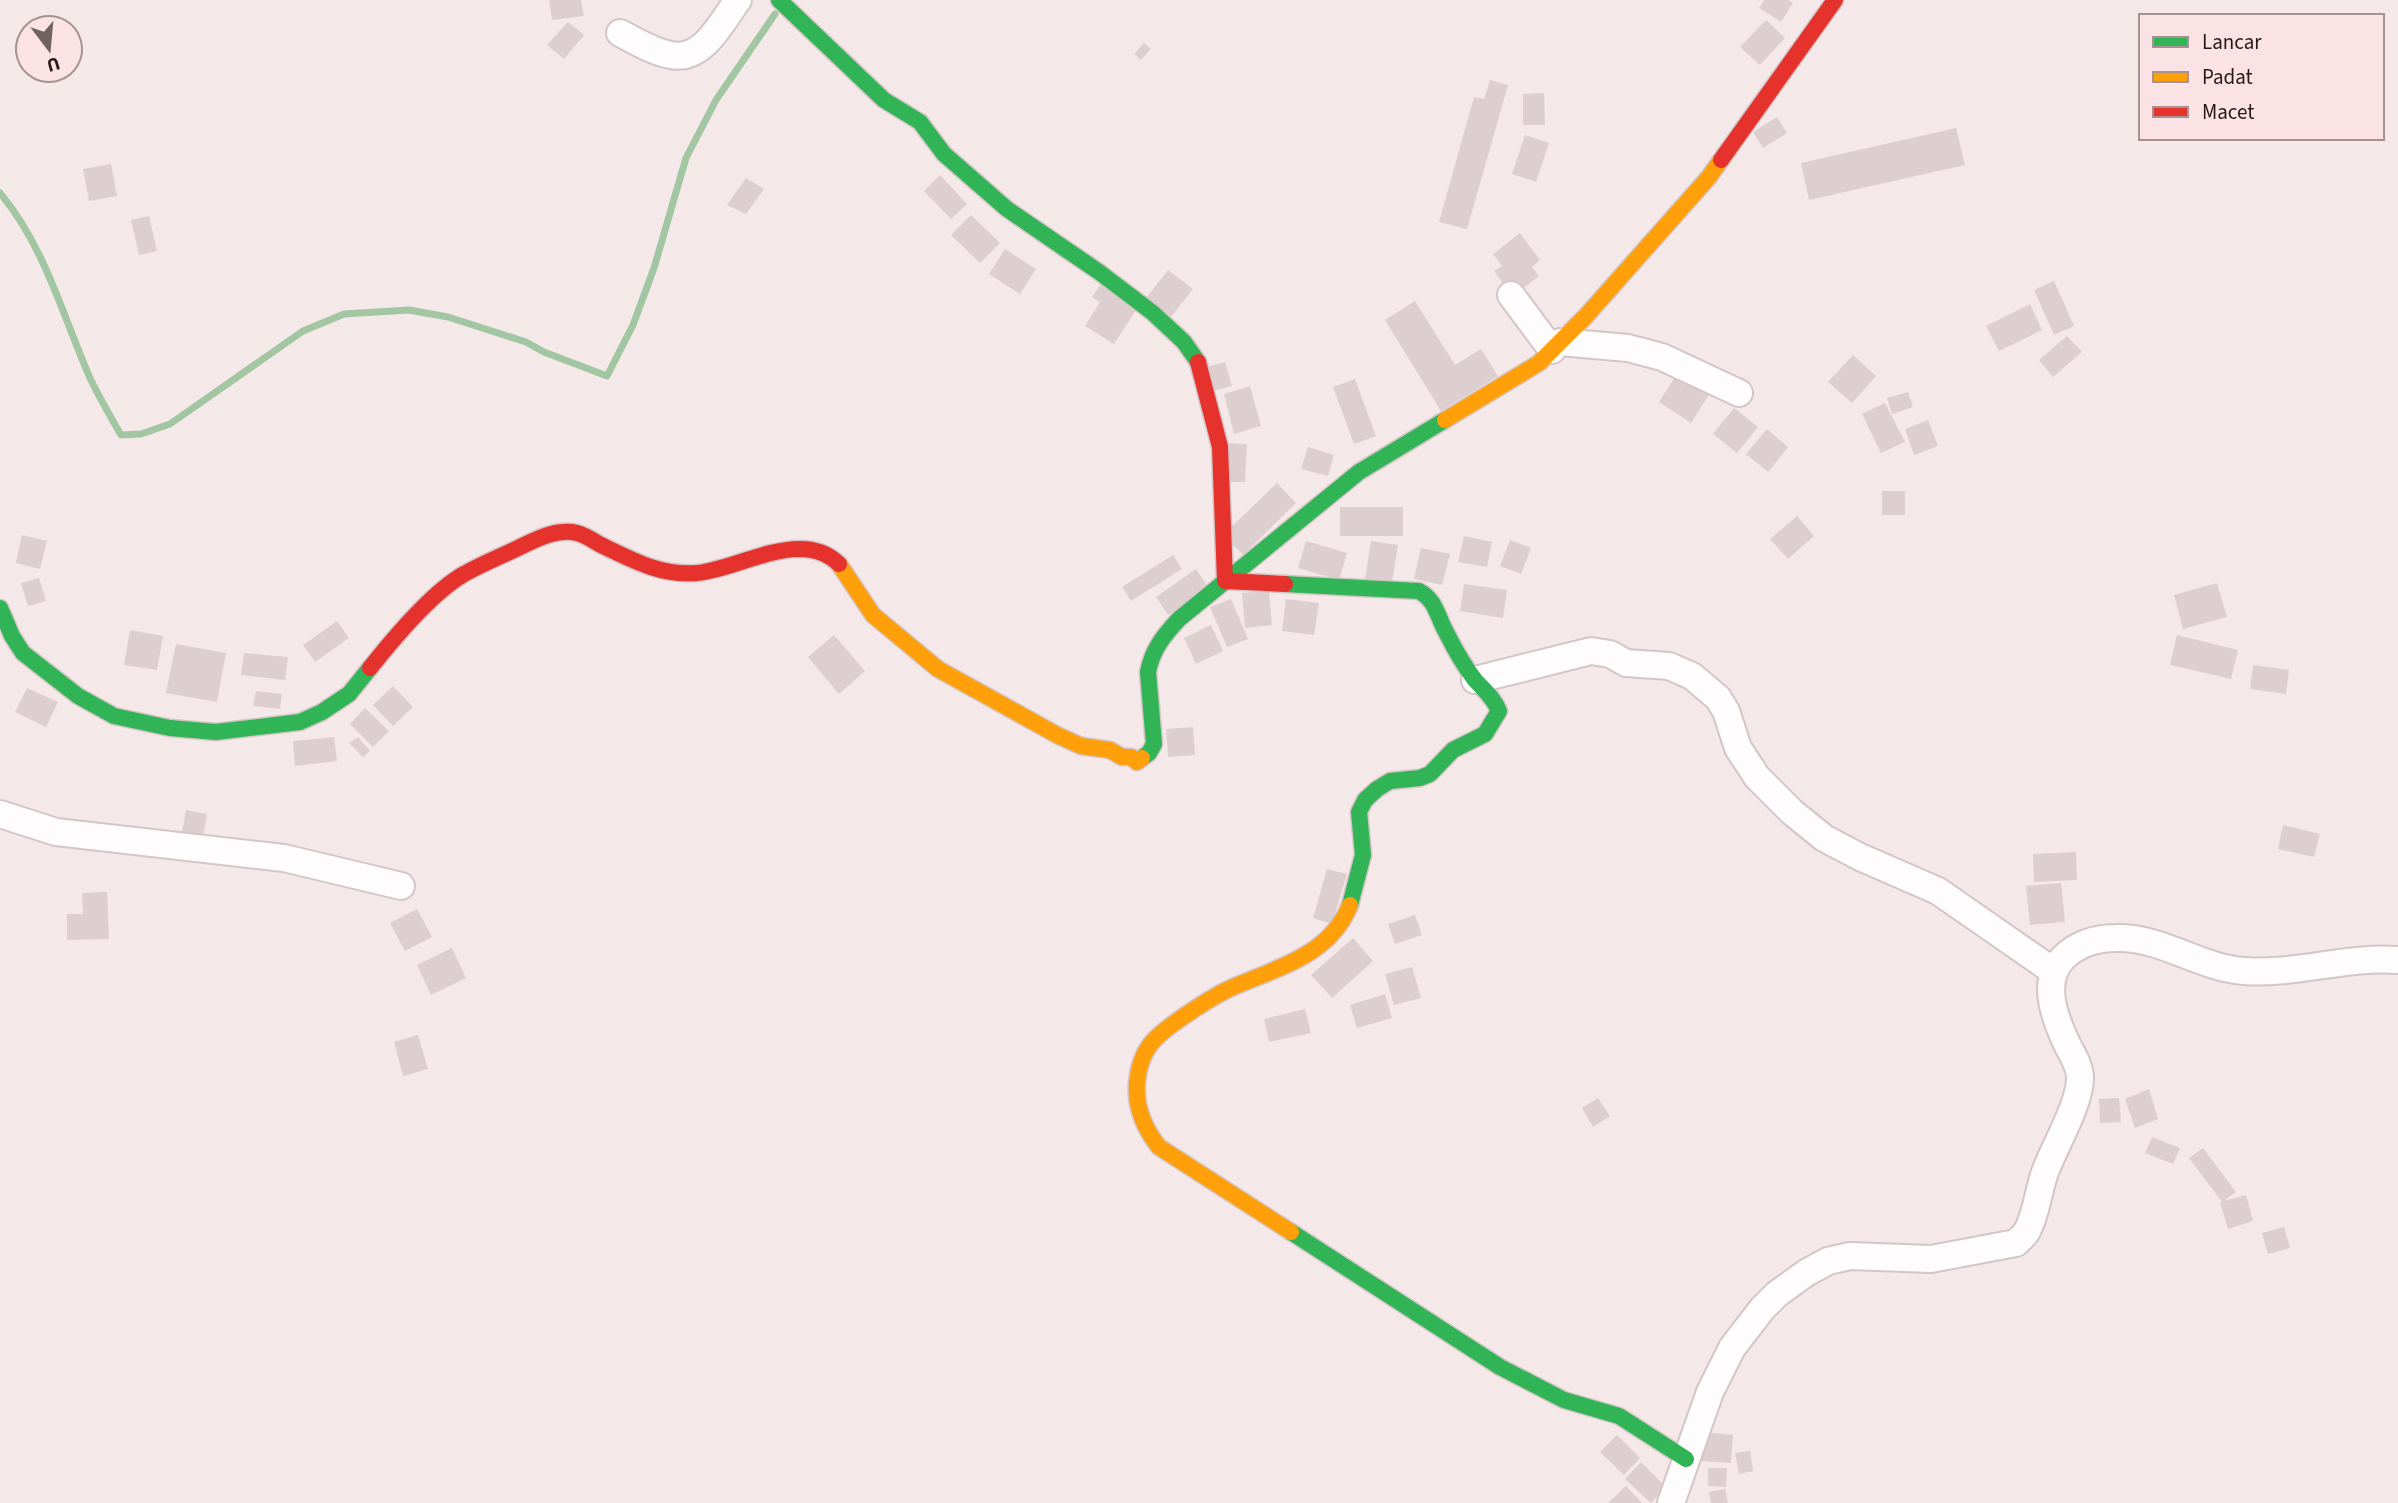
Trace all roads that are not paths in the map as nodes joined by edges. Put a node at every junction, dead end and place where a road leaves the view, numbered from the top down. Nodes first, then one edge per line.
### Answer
1 (738, 0) edge
2 (779, 0) edge
3 (1835, 0) edge
4 (620, 33) dead end
5 (1511, 295) dead end
6 (1556, 346) junction
7 (1739, 393) dead end
8 (1225, 581) junction
9 (0, 608) edge
10 (1475, 680) junction
11 (0, 814) edge
12 (401, 886) dead end
13 (2398, 960) edge
14 (2053, 971) junction
15 (1686, 1459) junction
16 (1671, 1503) edge

1 - 4 street
2 - 8 street
3 - 6 street
5 - 6 street
6 - 7 street
6 - 8 street
8 - 9 street
8 - 10 street
10 - 14 street
10 - 15 street
11 - 12 street
13 - 14 street
14 - 15 street
15 - 16 street

